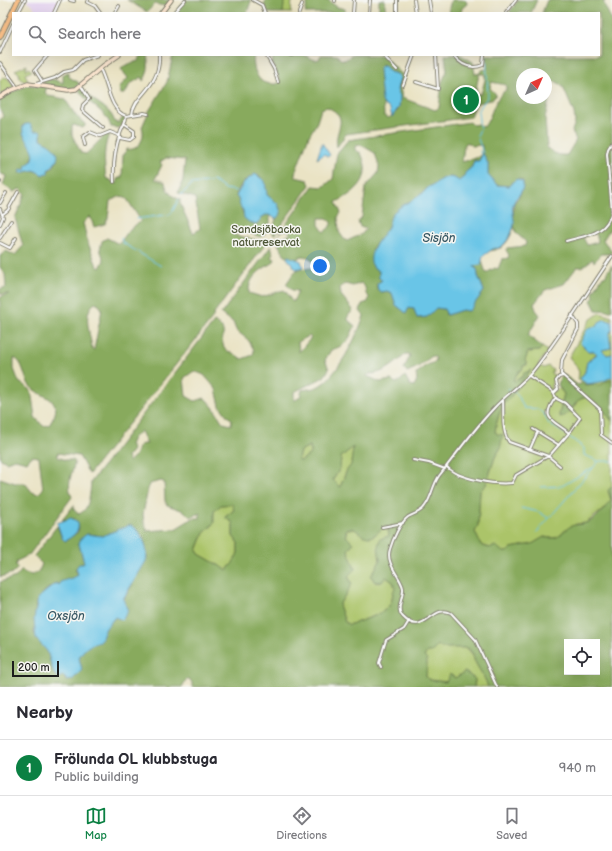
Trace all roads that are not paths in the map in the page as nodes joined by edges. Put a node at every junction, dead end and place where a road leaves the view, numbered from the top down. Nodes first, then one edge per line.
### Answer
1 (17, 0) edge
2 (25, 0) edge
3 (60, 0) edge
4 (70, 0) edge
5 (171, 0) edge
6 (185, 0) edge
7 (253, 0) edge
8 (354, 0) edge
9 (370, 0) edge
10 (397, 0) edge
11 (414, 0) edge
12 (429, 0) edge
13 (516, 0) edge
14 (74, 1) edge
15 (87, 1) edge
16 (302, 4) dead end
17 (119, 6) dead end
18 (175, 11) dead end
19 (19, 12) edge
20 (54, 12) edge
21 (99, 12) edge
22 (116, 12) edge
23 (162, 12) edge
24 (265, 12) edge
25 (298, 12) edge
26 (353, 12) edge
27 (369, 12) edge
28 (397, 12) edge
29 (416, 12) edge
30 (431, 12) edge
31 (507, 12) edge
32 (12, 26) edge
33 (0, 31) edge
34 (0, 37) edge
35 (0, 52) edge
36 (47, 56) edge
37 (95, 56) edge
38 (118, 56) edge
39 (159, 56) edge
40 (266, 56) edge
41 (384, 56) edge
42 (414, 56) edge
43 (436, 56) edge
44 (454, 56) edge
45 (484, 56) edge
46 (0, 63) edge
47 (100, 69) junction
48 (397, 70) dead end
49 (42, 81) junction
50 (278, 82) dead end
51 (416, 82) dead end
52 (36, 84) junction
53 (403, 85) dead end
54 (81, 86) junction
55 (17, 87) junction
56 (0, 97) edge
57 (148, 114) dead end
58 (132, 115) junction
59 (126, 116) junction
60 (125, 125) junction
61 (103, 128) dead end
62 (120, 137) junction
63 (612, 142) edge
64 (85, 145) dead end
65 (114, 182) dead end
66 (18, 192) dead end
67 (6, 194) dead end
68 (0, 203) edge
69 (0, 209) edge
70 (3, 214) junction
71 (11, 221) dead end
72 (0, 224) edge
73 (0, 238) edge
74 (16, 238) dead end
75 (566, 241) dead end
76 (0, 243) edge
77 (612, 256) edge
78 (572, 315) junction
79 (528, 376) junction
80 (563, 376) junction
81 (553, 393) junction
82 (556, 398) junction
83 (502, 399) junction
84 (533, 429) dead end
85 (537, 433) junction
86 (568, 433) junction
87 (612, 443) edge
88 (559, 445) junction
89 (530, 449) junction
90 (548, 456) junction
91 (413, 460) dead end
92 (560, 466) dead end
93 (446, 468) junction
94 (403, 523) junction
95 (382, 527) dead end
96 (409, 621) junction
97 (381, 667) dead end
98 (497, 687) edge

1 - 33 main road
1 - 34 main road
2 - 19 street
3 - 20 street
4 - 14 street
5 - 23 street
6 - 18 street
7 - 24 street
8 - 26 street
9 - 27 street
10 - 28 street
11 - 29 street
12 - 30 street
13 - 31 street
15 - 21 street
16 - 25 street
17 - 22 street
32 - 35 street
36 - 49 street
37 - 49 street
38 - 47 street
39 - 58 street
40 - 50 street
41 - 48 street
42 - 53 street
43 - 51 street
44 - 45 street
46 - 55 street
47 - 54 street
47 - 59 street
49 - 52 street
52 - 54 street
52 - 55 street
54 - 61 street
55 - 56 street
57 - 58 street
58 - 59 street
59 - 60 street
60 - 62 street
60 - 62 street
62 - 64 street
62 - 65 street
63 - 75 street
66 - 70 street
67 - 68 street
69 - 70 street
70 - 72 street
71 - 73 street
74 - 76 street
77 - 78 street
78 - 79 street
78 - 80 street
79 - 81 street
79 - 83 street
80 - 81 street
80 - 87 street
81 - 82 street
82 - 86 street
82 - 86 street
83 - 89 street
83 - 93 street
84 - 85 street
85 - 88 street
85 - 89 street
86 - 88 street
88 - 90 street
89 - 90 street
90 - 92 street
90 - 93 street
91 - 93 street
93 - 94 street
94 - 95 street
94 - 96 street
96 - 97 street
96 - 98 street

